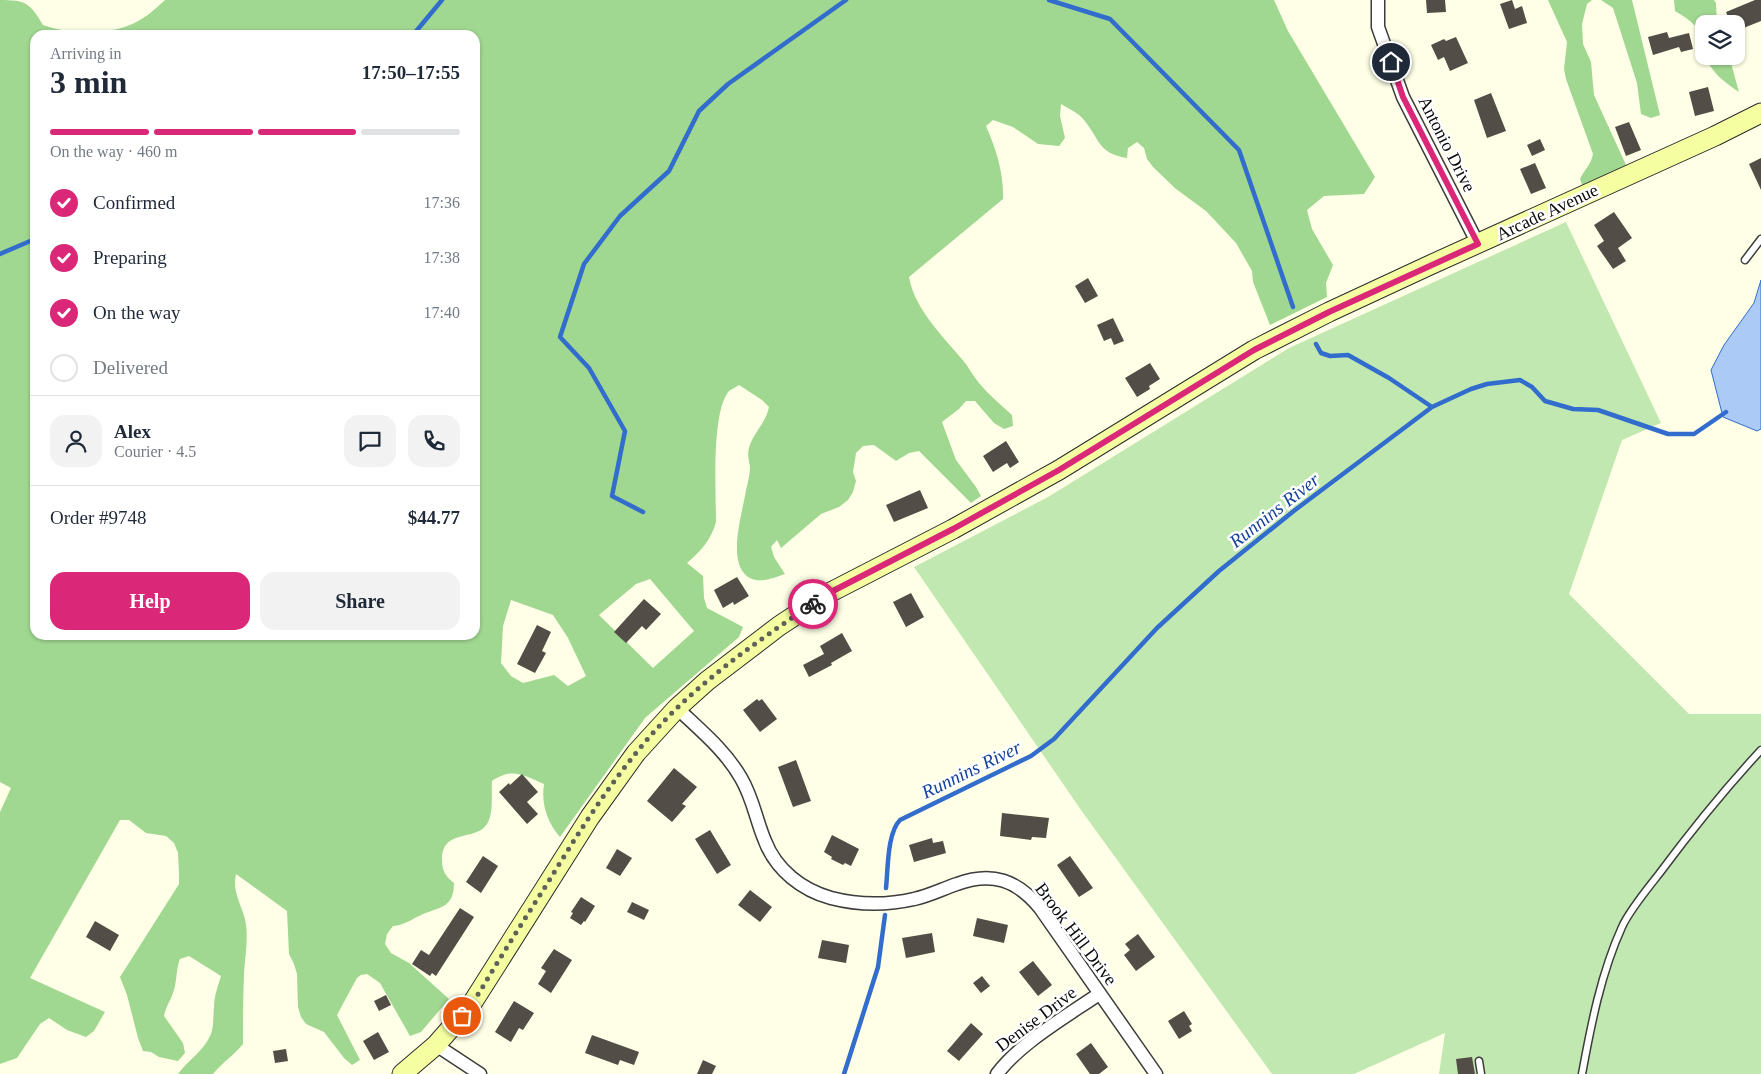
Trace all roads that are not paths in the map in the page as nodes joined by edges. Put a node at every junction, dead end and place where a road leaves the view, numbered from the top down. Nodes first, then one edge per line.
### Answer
1 (1378, 0) edge
2 (1761, 114) edge
3 (1761, 239) edge
4 (1478, 244) junction
5 (1745, 260) dead end
6 (677, 708) junction
7 (1761, 750) edge
8 (1099, 994) junction
9 (436, 1045) junction
10 (1479, 1061) dead end
11 (402, 1074) edge
12 (478, 1074) edge
13 (996, 1074) edge
14 (1156, 1074) edge
15 (1481, 1074) edge
16 (1582, 1074) edge

1 - 4 street, Antonio Drive
2 - 4 main road, Arcade Avenue
3 - 5 lane
4 - 6 main road, Arcade Avenue
6 - 8 street, Brook Hill Drive
6 - 9 main road, Arcade Avenue
7 - 16 lane
8 - 13 street, Denise Drive
8 - 14 street, Brook Hill Drive
9 - 11 main road, Arcade Avenue
9 - 12 street
10 - 15 lane

